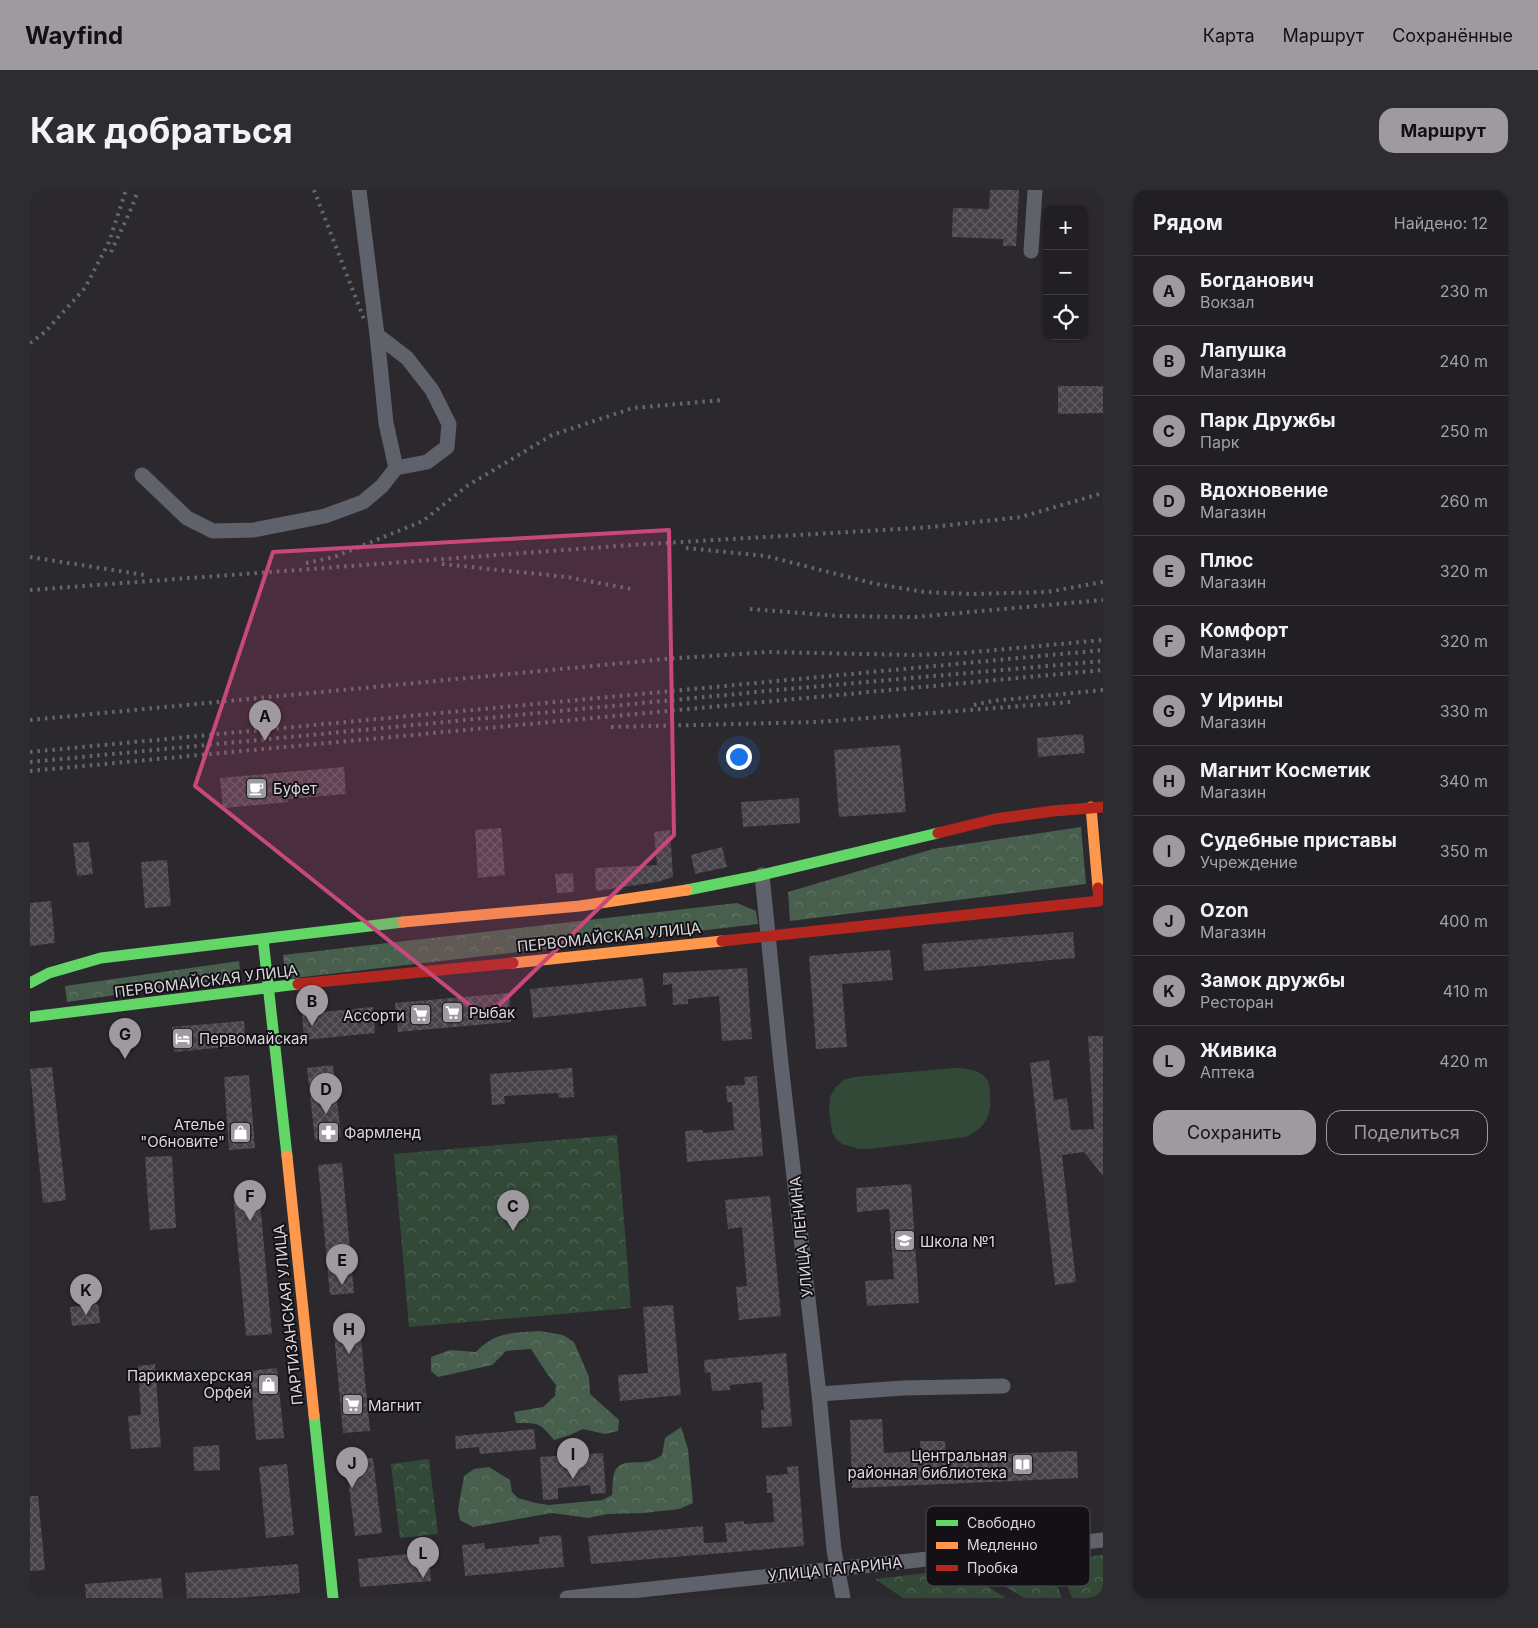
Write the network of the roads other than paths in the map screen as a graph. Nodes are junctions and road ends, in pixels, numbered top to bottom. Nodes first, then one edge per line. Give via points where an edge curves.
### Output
1 (359, 190) edge
2 (1035, 190) edge
3 (1031, 251) dead end
4 (377, 335) junction
5 (396, 468) junction
6 (142, 475) dead end
7 (1097, 807) edge
8 (762, 875) junction
9 (769, 936) junction
10 (263, 939) junction
11 (30, 983) edge
12 (269, 987) junction
13 (30, 1017) edge
14 (1003, 1386) dead end
15 (819, 1394) junction
16 (1103, 1540) edge
17 (1090, 1541) edge
18 (926, 1559) edge
19 (837, 1569) junction
20 (333, 1598) edge
21 (567, 1598) edge
22 (843, 1598) edge

1 - 4 street
2 - 3 street
4 - 5 street via 386,424
4 - 5 street via 407,358 432,390 449,424 447,447 427,462
5 - 6 street via 363,502 325,516 254,530 213,531 187,518
7 - 8 street, ПЕРВОМАЙСКАЯ УЛИЦА via 995,819
7 - 9 street, ПЕРВОМАЙСКАЯ УЛИЦА via 1098,901
8 - 9 street, УЛИЦА ЛЕНИНА
8 - 10 street, ПЕРВОМАЙСКАЯ УЛИЦА via 580,906
9 - 12 street, ПЕРВОМАЙСКАЯ УЛИЦА
9 - 15 street, УЛИЦА ЛЕНИНА
10 - 11 street, ПЕРВОМАЙСКАЯ УЛИЦА via 101,958 49,973
10 - 12 street, ПАРТИЗАНСКАЯ УЛИЦА
12 - 13 street, ПЕРВОМАЙСКАЯ УЛИЦА
12 - 20 street, ПАРТИЗАНСКАЯ УЛИЦА
14 - 15 street
15 - 19 street, УЛИЦА ЛЕНИНА
16 - 17 street, УЛИЦА ГАГАРИНА
18 - 19 street, УЛИЦА ГАГАРИНА
19 - 21 street, УЛИЦА ГАГАРИНА
19 - 22 street, УЛИЦА ЛЕНИНА

